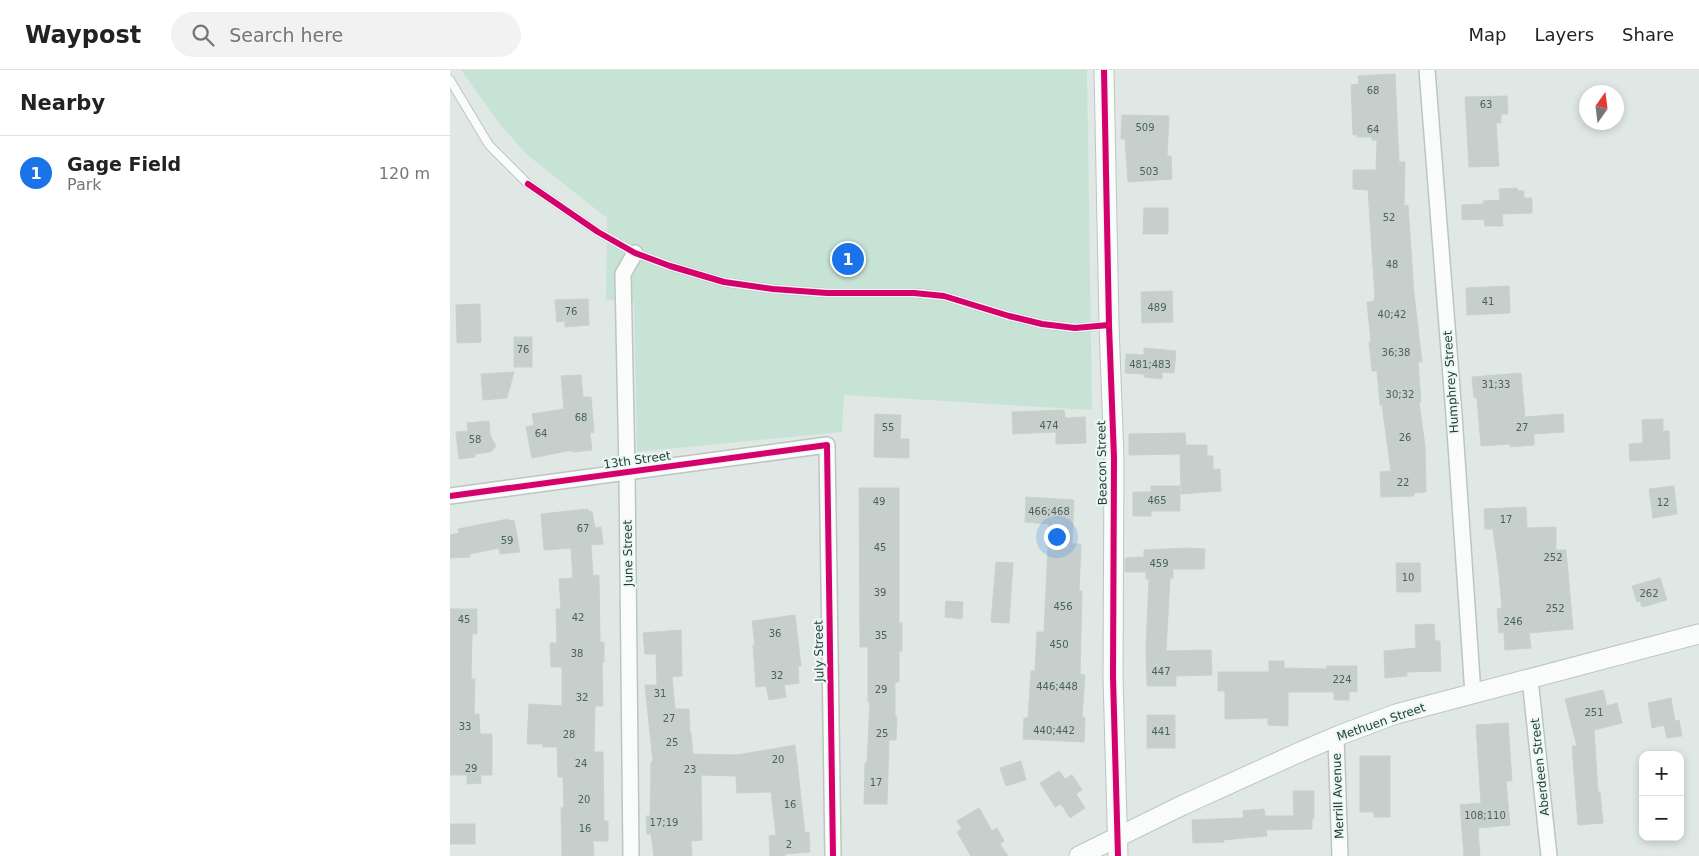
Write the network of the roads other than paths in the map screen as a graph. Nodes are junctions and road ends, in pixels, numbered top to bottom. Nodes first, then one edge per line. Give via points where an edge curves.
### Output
1 (1104, 70) edge
2 (1427, 70) edge
3 (450, 80) edge
4 (635, 253) junction
5 (1109, 325) junction
6 (827, 445) joint
7 (627, 473) junction
8 (450, 496) edge
9 (1699, 634) edge
10 (1530, 679) junction
11 (1473, 694) junction
12 (1336, 737) junction
13 (1118, 837) junction
14 (631, 856) edge
15 (833, 856) edge
16 (1080, 856) edge
17 (1118, 856) edge
18 (1340, 856) edge
19 (1549, 856) edge

1 - 5 street, Beacon Street
2 - 11 street, Humphrey Street
3 - 4 lane via 489,144 528,184
4 - 5 lane via 724,282 827,293 944,296 1042,324 1075,328
4 - 7 street, June Street via 623,274
5 - 13 street, Beacon Street via 1114,458 1113,677
6 - 7 street, 13th Street
6 - 15 street, July Street
7 - 8 street, 13th Street
7 - 14 street, June Street
9 - 10 street, Methuen Street
10 - 11 street, Methuen Street
10 - 19 street, Aberdeen Street
11 - 12 street, Methuen Street via 1396,714
12 - 13 street, Methuen Street
12 - 18 street, Merrill Avenue
13 - 16 street, Methuen Street
13 - 17 street, Beacon Street

